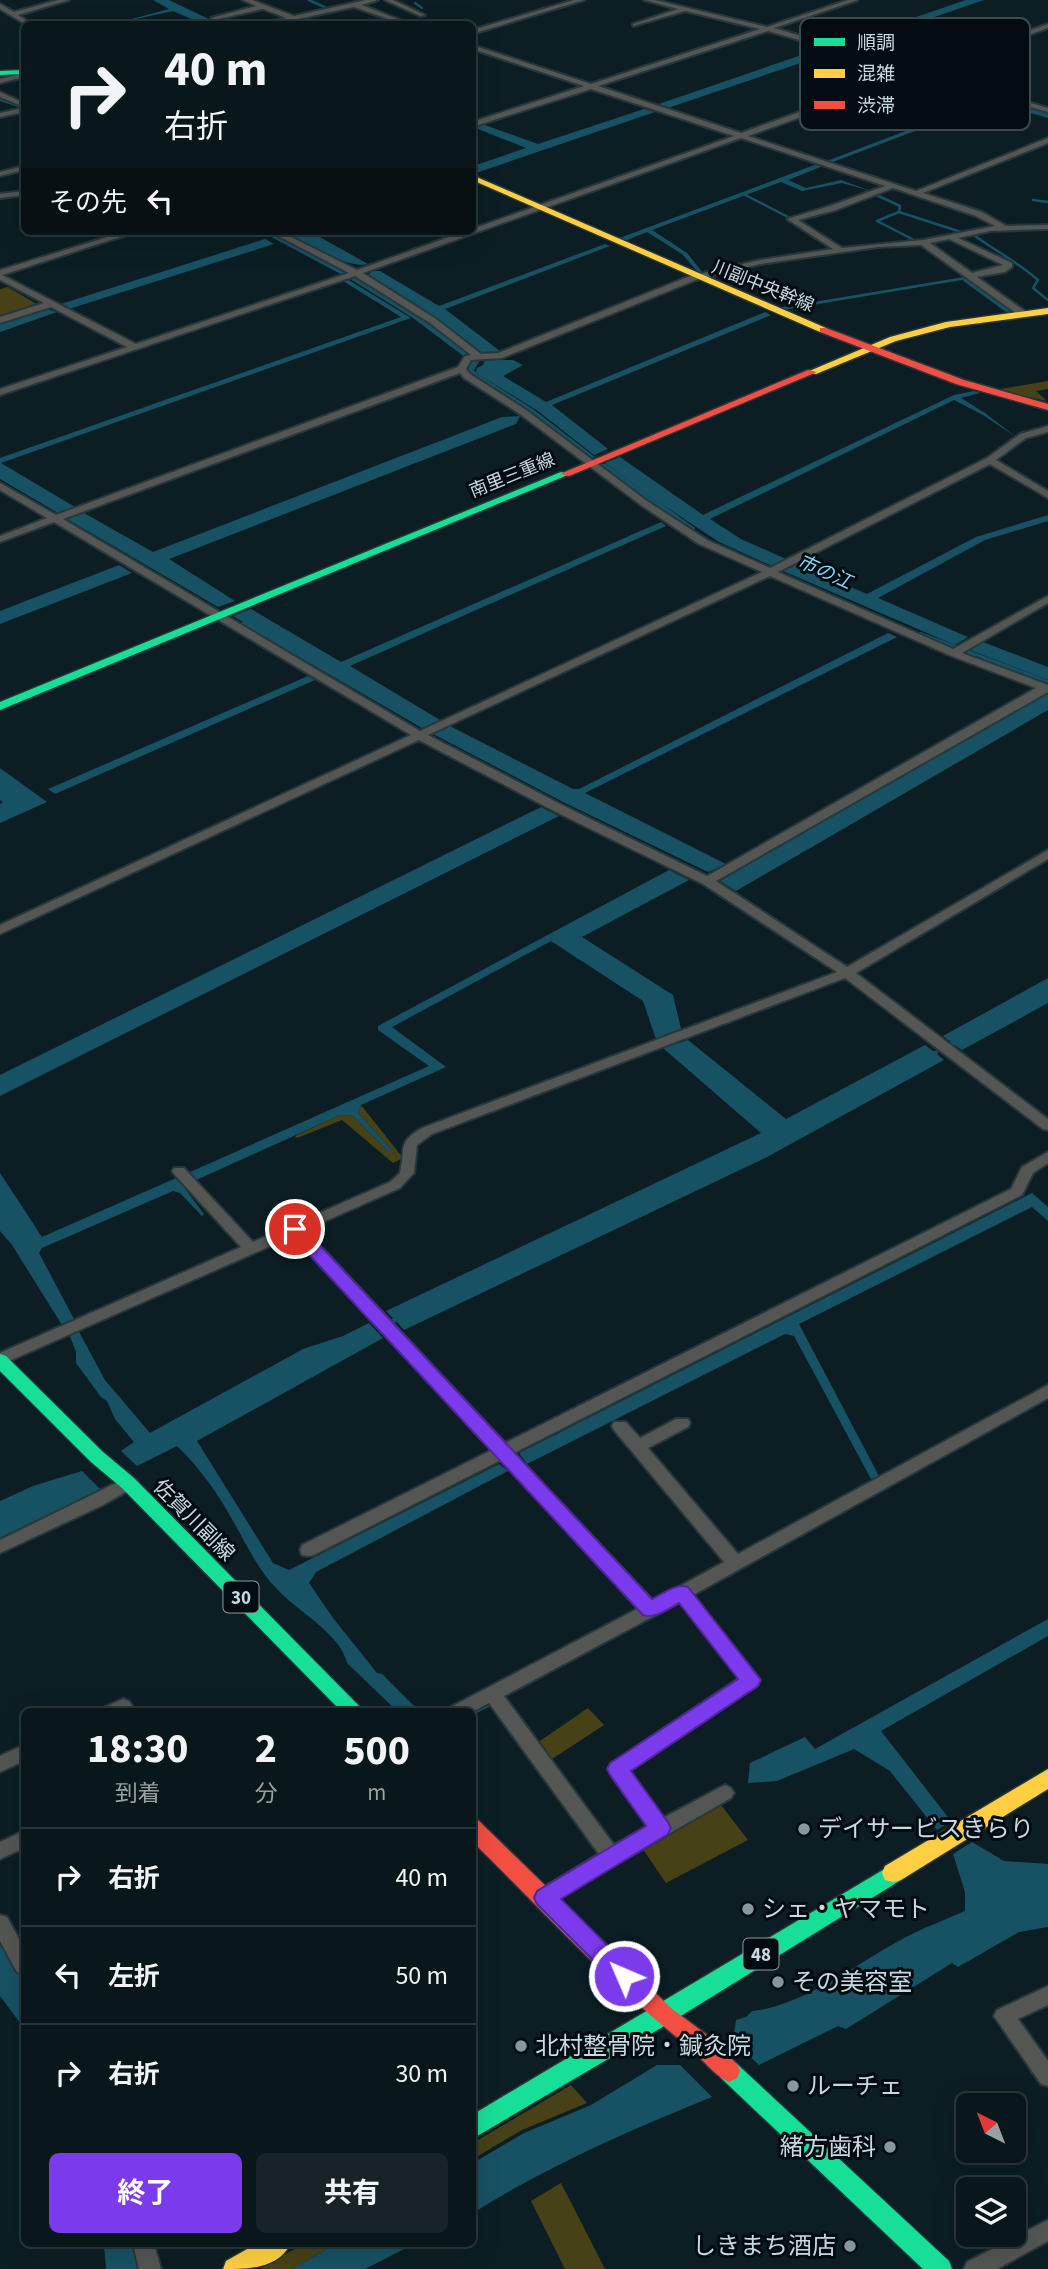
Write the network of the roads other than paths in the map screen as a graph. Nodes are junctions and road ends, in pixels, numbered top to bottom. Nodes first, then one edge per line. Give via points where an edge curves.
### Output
1 (66, 0) edge
2 (246, 0) edge
3 (274, 0) edge
4 (375, 0) edge
5 (388, 0) edge
6 (581, 0) edge
7 (647, 0) edge
8 (855, 0) edge
9 (259, 5) junction
10 (356, 5) junction
11 (0, 6) edge
12 (685, 9) junction
13 (13, 14) junction
14 (422, 15) dead end
15 (214, 18) dead end
16 (802, 18) edge
17 (296, 19) junction
18 (800, 19) edge
19 (24, 21) edge
20 (284, 21) edge
21 (299, 21) edge
22 (399, 21) edge
23 (635, 25) dead end
24 (1048, 26) edge
25 (769, 29) junction
26 (476, 31) edge
27 (1030, 32) edge
28 (800, 38) edge
29 (476, 48) edge
30 (0, 73) edge
31 (21, 74) edge
32 (21, 75) edge
33 (0, 81) edge
34 (587, 87) junction
35 (0, 94) edge
36 (21, 104) edge
37 (1030, 105) edge
38 (1048, 110) edge
39 (21, 111) edge
40 (800, 114) edge
41 (0, 116) edge
42 (476, 124) edge
43 (739, 136) junction
44 (1048, 140) edge
45 (21, 169) edge
46 (0, 174) edge
47 (476, 179) edge
48 (891, 186) junction
49 (21, 193) edge
50 (914, 194) junction
51 (0, 196) edge
52 (540, 208) junction
53 (1048, 227) edge
54 (1004, 228) junction
55 (476, 231) edge
56 (123, 235) edge
57 (280, 235) edge
58 (464, 235) edge
59 (950, 237) junction
60 (924, 244) junction
61 (840, 250) junction
62 (0, 275) edge
63 (351, 275) junction
64 (969, 276) junction
65 (693, 278) junction
66 (50, 304) junction
67 (1048, 311) edge
68 (1023, 314) junction
69 (0, 320) edge
70 (135, 347) junction
71 (869, 349) junction
72 (480, 358) junction
73 (462, 369) junction
74 (0, 392) edge
75 (1048, 407) edge
76 (1048, 429) edge
77 (990, 460) junction
78 (590, 463) junction
79 (0, 486) edge
80 (1048, 495) edge
81 (55, 519) junction
82 (0, 539) edge
83 (772, 571) junction
84 (1048, 599) edge
85 (219, 617) junction
86 (958, 651) junction
87 (1046, 688) edge
88 (0, 706) edge
89 (419, 735) junction
90 (1048, 854) edge
91 (706, 881) junction
92 (0, 930) edge
93 (847, 973) junction
94 (1048, 1126) edge
95 (1048, 1157) edge
96 (185, 1177) dead end
97 (295, 1229) junction
98 (251, 1249) junction
99 (0, 1360) edge
100 (1048, 1391) edge
101 (682, 1423) dead end
102 (620, 1426) dead end
103 (637, 1447) junction
104 (504, 1453) junction
105 (128, 1483) junction
106 (0, 1547) edge
107 (308, 1550) dead end
108 (735, 1563) junction
109 (682, 1592) junction
110 (650, 1609) junction
111 (492, 1693) junction
112 (351, 1708) edge
113 (464, 1708) edge
114 (21, 1754) edge
115 (0, 1764) edge
116 (1048, 1778) edge
117 (725, 1793) dead end
118 (660, 1828) junction
119 (476, 1831) edge
120 (21, 1840) edge
121 (0, 1851) edge
122 (611, 1856) junction
123 (545, 1898) junction
124 (0, 1923) edge
125 (21, 1961) edge
126 (1048, 1995) edge
127 (663, 2015) junction
128 (1048, 2077) edge
129 (476, 2126) edge
130 (1048, 2230) edge
131 (145, 2247) edge
132 (273, 2247) edge
133 (150, 2269) edge
134 (235, 2269) edge
135 (940, 2269) edge
136 (975, 2269) edge

1 - 13 street
2 - 9 street
3 - 9 street
4 - 10 street
5 - 14 street
6 - 26 street
7 - 12 street
8 - 16 street
9 - 15 street
9 - 17 street
10 - 17 street
10 - 22 street
11 - 13 street
12 - 23 street
12 - 25 street
13 - 19 street
17 - 20 street
17 - 21 street
18 - 25 street
24 - 27 street
25 - 28 street
25 - 34 street
29 - 34 street
30 - 31 street
32 - 33 street
34 - 42 street
34 - 43 street
35 - 36 street
37 - 38 street
39 - 41 street
40 - 43 street
43 - 48 street
43 - 52 street
44 - 50 street
45 - 46 street
47 - 52 street, 川副中央幹線
48 - 50 street
48 - 61 street via 791,219
49 - 51 street
50 - 54 street via 979,214
52 - 55 street
52 - 65 street, 川副中央幹線
53 - 54 street
54 - 59 street
56 - 62 street
57 - 63 street
58 - 63 street
59 - 60 street
59 - 64 street via 1009,265
60 - 61 street
60 - 64 street
61 - 65 street
62 - 66 street
63 - 70 street
63 - 72 street via 426,317
64 - 68 street
65 - 71 street, 川副中央幹線
65 - 72 street via 497,356
66 - 69 street
66 - 70 street
67 - 68 street, 南里三重線
68 - 71 street, 南里三重線 via 923,329
70 - 74 street
71 - 75 street, 川副中央幹線 via 980,389
71 - 78 street, 南里三重線
72 - 73 street via 468,358
73 - 78 street
73 - 81 street
76 - 77 street via 1023,436
77 - 80 street
77 - 83 street
78 - 83 street via 703,542
78 - 85 street, 南里三重線
79 - 81 street
81 - 82 street
81 - 85 street
83 - 86 street
83 - 89 street
84 - 86 street
85 - 88 street, 南里三重線
85 - 89 street
86 - 87 street
87 - 91 street
89 - 91 street
89 - 92 street
90 - 93 street
91 - 93 street
93 - 94 street
93 - 97 street via 427,1131 409,1146 405,1178
95 - 104 street via 1027,1170 1017,1192
96 - 98 street
97 - 98 street
97 - 104 street
98 - 99 street
99 - 105 street, 佐賀川副線 / 30
100 - 108 street
101 - 103 street
102 - 103 street
103 - 108 street
104 - 107 street
104 - 110 street
105 - 106 street
105 - 112 street, 佐賀川副線 / 30
108 - 109 street
109 - 110 street
109 - 118 street via 751,1680 617,1769
110 - 111 street
111 - 113 street
111 - 122 street
114 - 115 street
116 - 127 street, 48
117 - 118 street
118 - 122 street
119 - 123 street
120 - 121 street
122 - 123 street
123 - 127 street
124 - 125 street
126 - 128 street via 1004,2016
127 - 129 street, 48
127 - 135 street via 699,2042
130 - 136 street
131 - 133 street
132 - 134 street

